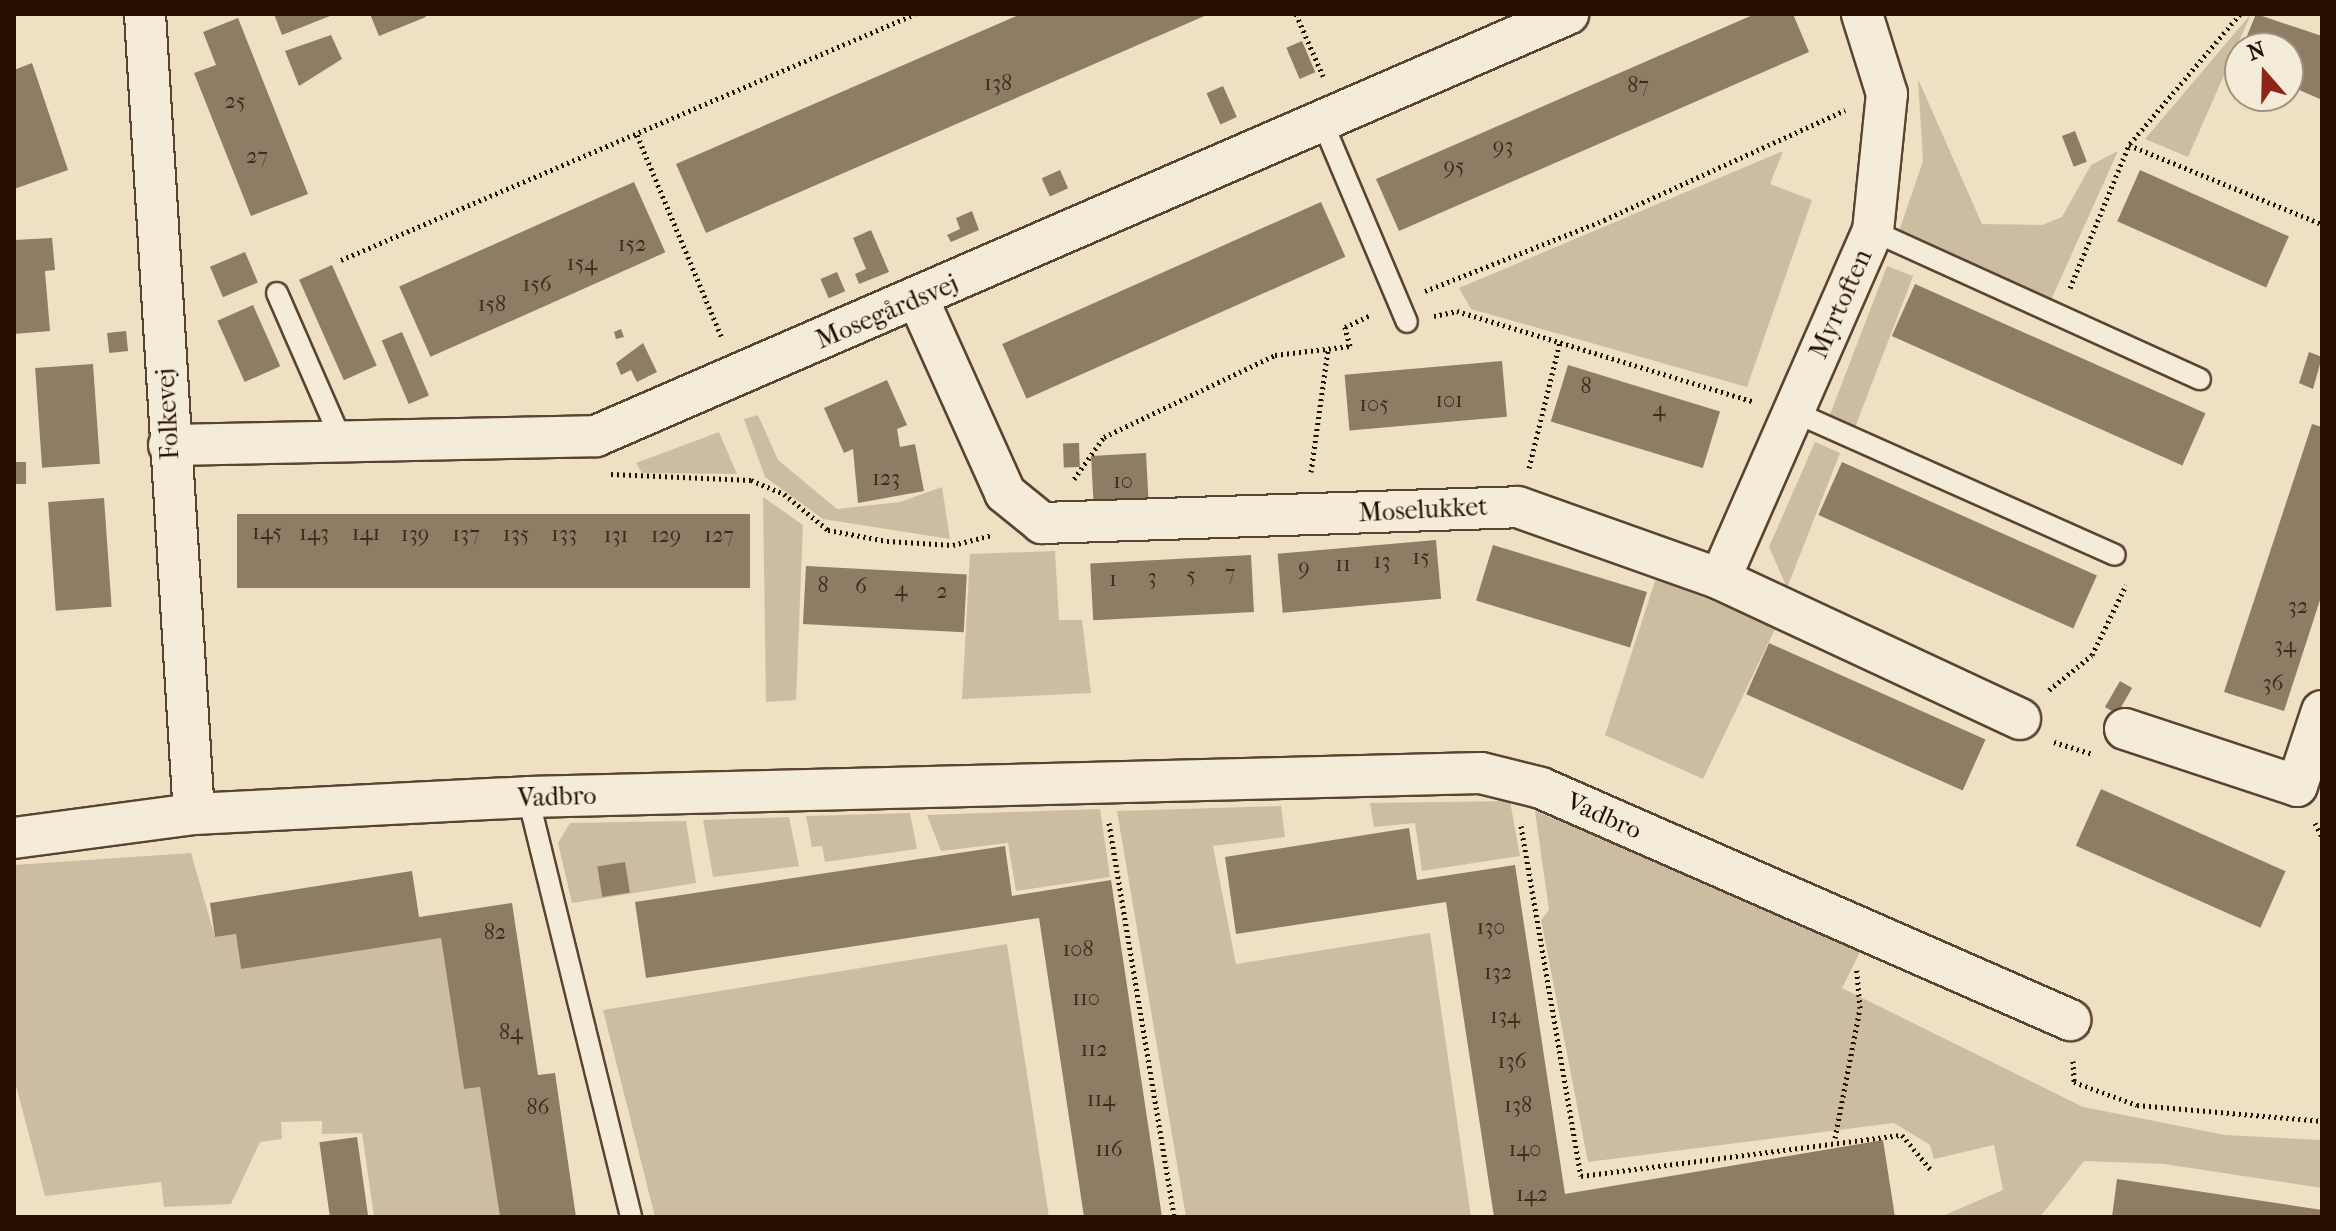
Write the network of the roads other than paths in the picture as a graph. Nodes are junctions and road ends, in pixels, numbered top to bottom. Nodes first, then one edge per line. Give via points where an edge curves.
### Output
1 (145, 14) edge
2 (1568, 14) edge
3 (1862, 14) edge
4 (1331, 117) junction
5 (1873, 231) junction
6 (277, 293) dead end
7 (918, 299) junction
8 (1407, 322) road end
9 (2200, 379) dead end
10 (1794, 412) junction
11 (342, 442) junction
12 (169, 445) junction
13 (2115, 555) road end
14 (1720, 579) junction
15 (2322, 711) edge
16 (2020, 719) road end
17 (2125, 729) road end
18 (528, 797) junction
19 (194, 814) junction
20 (14, 838) edge
21 (2070, 1020) road end
22 (631, 1217) edge

1 - 12 street, Folkevej
2 - 4 street, Mosegårdsvej
3 - 5 street, Myrtoften via 1887,94
4 - 7 street, Mosegårdsvej
4 - 8 lane
5 - 9 lane
5 - 10 street, Myrtoften
6 - 11 lane
7 - 11 street, Mosegårdsvej via 596,436
7 - 14 street, Moselukket via 1005,493 1042,523 1305,517 1451,504 1518,507
10 - 13 lane
10 - 14 street, Myrtoften
11 - 12 street, Mosegårdsvej
12 - 19 street, Folkevej
14 - 16 street, Moselukket
15 - 17 street via 2297,786
18 - 19 street, Vadbro
18 - 21 street, Vadbro via 1481,773 1513,781
18 - 22 lane
19 - 20 street, Vadbro

